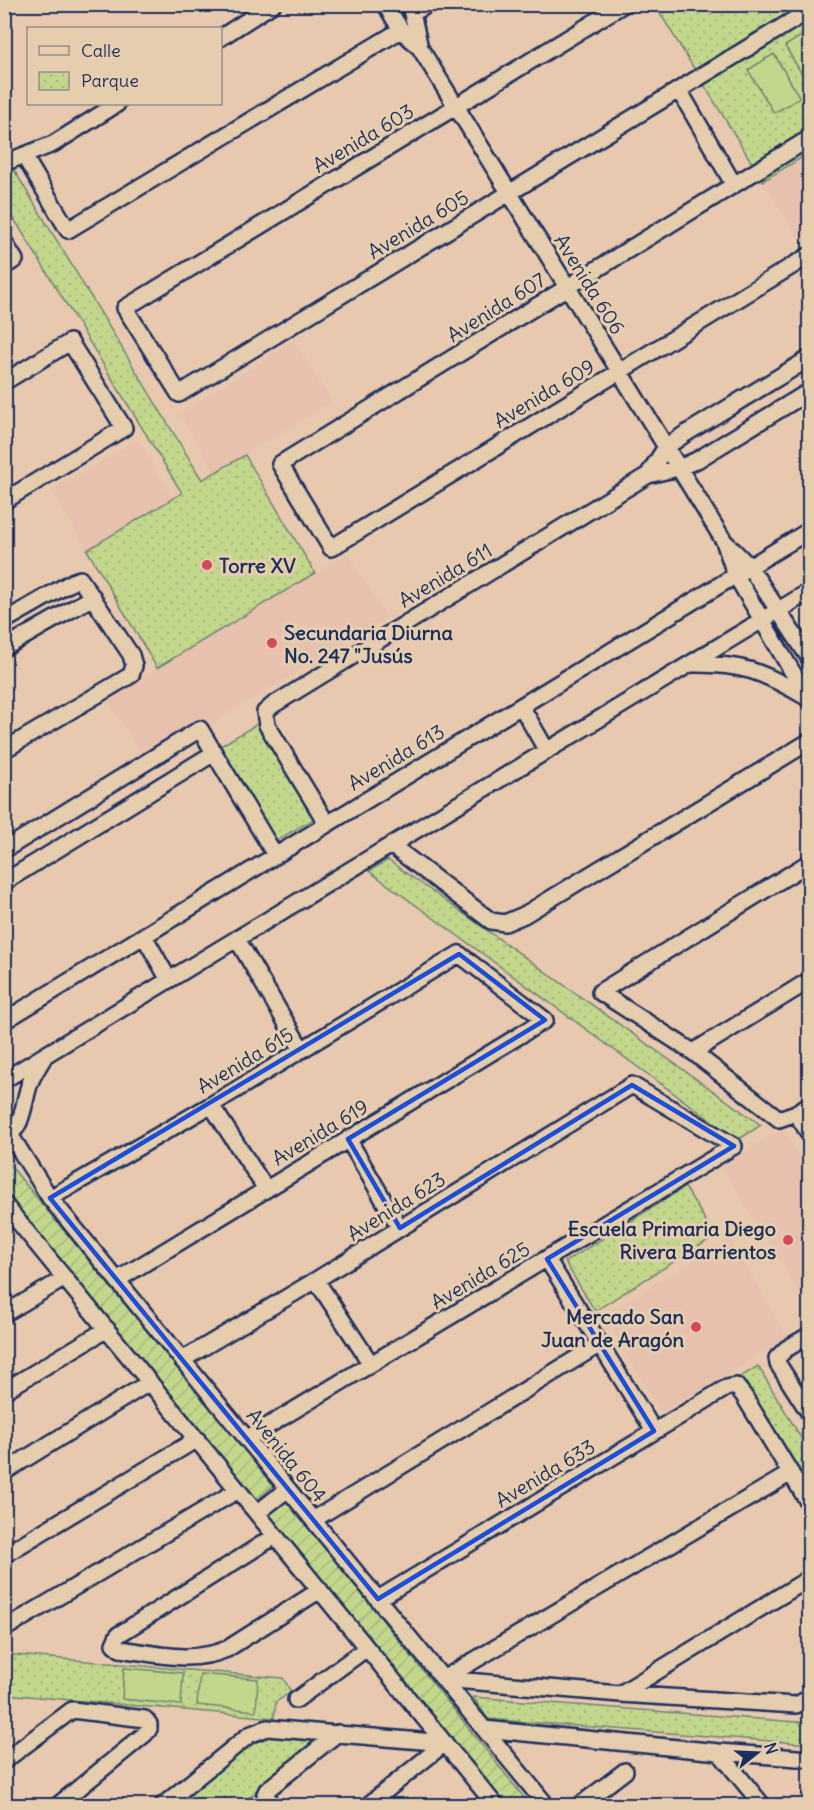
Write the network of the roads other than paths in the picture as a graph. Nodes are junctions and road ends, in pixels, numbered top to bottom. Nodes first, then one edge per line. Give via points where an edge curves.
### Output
1 (273, 4) edge
2 (385, 4) edge
3 (428, 4) edge
4 (624, 4) edge
5 (411, 9) edge
6 (810, 10) edge
7 (401, 30) junction
8 (222, 37) edge
9 (420, 48) junction
10 (679, 90) junction
11 (115, 105) edge
12 (456, 107) junction
13 (810, 138) edge
14 (24, 156) junction
15 (4, 163) edge
16 (734, 185) junction
17 (509, 193) junction
18 (4, 242) edge
19 (810, 255) edge
20 (10, 263) edge
21 (567, 287) junction
22 (810, 358) edge
23 (619, 371) junction
24 (4, 382) edge
25 (810, 391) edge
26 (179, 394) joint
27 (666, 447) junction
28 (679, 468) junction
29 (648, 475) junction
30 (4, 501) edge
31 (810, 530) edge
32 (724, 541) junction
33 (331, 548) joint
34 (749, 566) junction
35 (735, 574) junction
36 (810, 591) edge
37 (93, 597) junction
38 (777, 610) junction
39 (761, 620) junction
40 (4, 621) edge
41 (4, 648) edge
42 (810, 659) edge
43 (690, 664) junction
44 (810, 666) edge
45 (794, 676) junction
46 (808, 700) edge
47 (520, 706) junction
48 (810, 741) edge
49 (4, 750) edge
50 (547, 751) junction
51 (214, 753) junction
52 (327, 824) junction
53 (391, 845) junction
54 (4, 850) edge
55 (275, 855) junction
56 (810, 862) edge
57 (4, 882) edge
58 (144, 936) junction
59 (237, 939) junction
60 (169, 980) junction
61 (810, 980) edge
62 (545, 1020) joint
63 (4, 1021) edge
64 (302, 1050) junction
65 (693, 1052) junction
66 (45, 1056) junction
67 (4, 1080) edge
68 (632, 1085) joint
69 (810, 1104) edge
70 (211, 1105) junction
71 (796, 1113) junction
72 (7, 1133) edge
73 (810, 1136) edge
74 (348, 1139) junction
75 (266, 1189) junction
76 (50, 1198) junction
77 (4, 1204) edge
78 (11, 1223) edge
79 (400, 1228) junction
80 (547, 1260) junction
81 (65, 1278) junction
82 (117, 1280) junction
83 (316, 1280) junction
84 (4, 1314) edge
85 (107, 1329) junction
86 (810, 1335) edge
87 (600, 1344) junction
88 (182, 1360) junction
89 (371, 1364) junction
90 (150, 1382) junction
91 (4, 1391) edge
92 (810, 1414) edge
93 (654, 1431) junction
94 (197, 1439) junction
95 (246, 1439) junction
96 (4, 1472) edge
97 (791, 1473) junction
98 (288, 1489) junction
99 (238, 1490) junction
100 (810, 1504) edge
101 (257, 1513) junction
102 (313, 1520) junction
103 (275, 1536) junction
104 (4, 1555) edge
105 (810, 1578) edge
106 (320, 1590) junction
107 (378, 1599) junction
108 (4, 1629) edge
109 (367, 1648) junction
110 (443, 1679) junction
111 (620, 1694) junction
112 (296, 1700) dead end
113 (803, 1701) edge
114 (484, 1729) junction
115 (338, 1733) junction
116 (445, 1743) junction
117 (719, 1752) junction
118 (810, 1759) edge
119 (4, 1761) edge
120 (625, 1771) dead end
121 (270, 1802) edge
122 (496, 1805) edge
123 (57, 1806) edge
124 (162, 1806) edge
125 (367, 1806) edge
126 (547, 1806) edge
127 (579, 1806) edge
128 (763, 1806) edge

1 - 8 street
2 - 7 street, Avenida 606
3 - 5 street
4 - 12 street, Avenida 603
5 - 9 street, Avenida 606
6 - 10 street, Avenida 605
7 - 9 street, Avenida 606
7 - 14 street via 68,230
9 - 12 street, Avenida 606
10 - 16 street
10 - 17 street, Avenida 605
11 - 14 street via 53,144
12 - 17 street, Avenida 606
12 - 26 street, Avenida 603 via 125,308
13 - 16 street, Avenida 607
14 - 15 street
16 - 21 street, Avenida 607
17 - 21 street, Avenida 606
17 - 26 street, Avenida 605
18 - 20 street
19 - 23 street, Avenida 609
21 - 23 street, Avenida 606
21 - 33 street, Avenida 607 via 280,464
22 - 27 street, Avenida 611
23 - 27 street, Avenida 606
23 - 33 street, Avenida 609
24 - 30 street via 70,342 124,428
25 - 28 street, Avenida 611
27 - 28 street, Avenida 606
27 - 29 street, Avenida 611
28 - 29 street, Avenida 611
28 - 32 street, Avenida 606
29 - 52 street, Avenida 611 via 266,712 267,725
31 - 34 street, Avenida 613
32 - 34 street, Avenida 606
32 - 35 street, Avenida 606
34 - 35 street, Avenida 613
34 - 38 street, Avenida 606
35 - 39 street, Avenida 606
35 - 47 street, Avenida 613
36 - 38 street
37 - 40 street via 80,579 74,580
37 - 41 street
37 - 49 street via 130,655 134,666 130,675
38 - 39 street
38 - 42 street, Avenida 606
39 - 43 street
39 - 45 street, Avenida 606
43 - 46 street via 742,667
43 - 50 street
44 - 45 street
45 - 46 street, Avenida 606
47 - 50 street
47 - 52 street, Avenida 613
48 - 53 street via 505,923 491,921
50 - 53 street
51 - 54 street via 200,729
51 - 55 street
51 - 57 street
52 - 55 street, Avenida 613
53 - 59 street
55 - 58 street, Avenida 613
56 - 65 street via 600,992
58 - 60 street
58 - 63 street, Avenida 613
59 - 60 street
59 - 64 street
60 - 66 street
61 - 65 street
62 - 64 street, Avenida 615 via 459,954
62 - 74 street, Avenida 619
64 - 70 street, Avenida 615
65 - 71 street via 779,1119
66 - 67 street
66 - 72 street via 31,1081 17,1129
68 - 79 street, Avenida 623
68 - 80 street, Avenida 625 via 734,1146
69 - 71 street
70 - 75 street
70 - 76 street, Avenida 615
71 - 73 street
72 - 76 street, Avenida 604
74 - 75 street, Avenida 619
74 - 79 street
75 - 82 street, Avenida 619
76 - 82 street, Avenida 604
77 - 78 street
78 - 81 street
79 - 83 street, Avenida 623
80 - 87 street
80 - 89 street, Avenida 625
81 - 84 street
81 - 85 street
82 - 88 street, Avenida 604
83 - 88 street, Avenida 623
83 - 89 street
85 - 90 street
85 - 91 street
86 - 92 street via 777,1358
87 - 93 street
87 - 102 street
88 - 95 street, Avenida 604
89 - 95 street, Avenida 625
90 - 94 street
90 - 96 street
93 - 97 street, Avenida 633 via 726,1388 736,1386
93 - 107 street, Avenida 633
94 - 99 street
94 - 104 street
95 - 98 street, Avenida 604
97 - 100 street
97 - 110 street
98 - 101 street
98 - 102 street, Avenida 604
99 - 101 street
99 - 108 street
101 - 103 street
102 - 107 street, Avenida 604
103 - 106 street
103 - 106 street via 118,1635 114,1644 120,1649 193,1658 211,1656
105 - 111 street
106 - 109 street
107 - 110 street, Avenida 604
109 - 112 street
109 - 116 street
110 - 111 street
110 - 114 street, Avenida 604
111 - 113 street
114 - 117 street
114 - 126 street, Avenida 604
115 - 116 street
115 - 121 street via 267,1790
115 - 124 street via 267,1728 249,1735
116 - 122 street
116 - 125 street
117 - 118 street
117 - 128 street
119 - 123 street via 72,1710 140,1718 149,1724 145,1734
120 - 127 street

